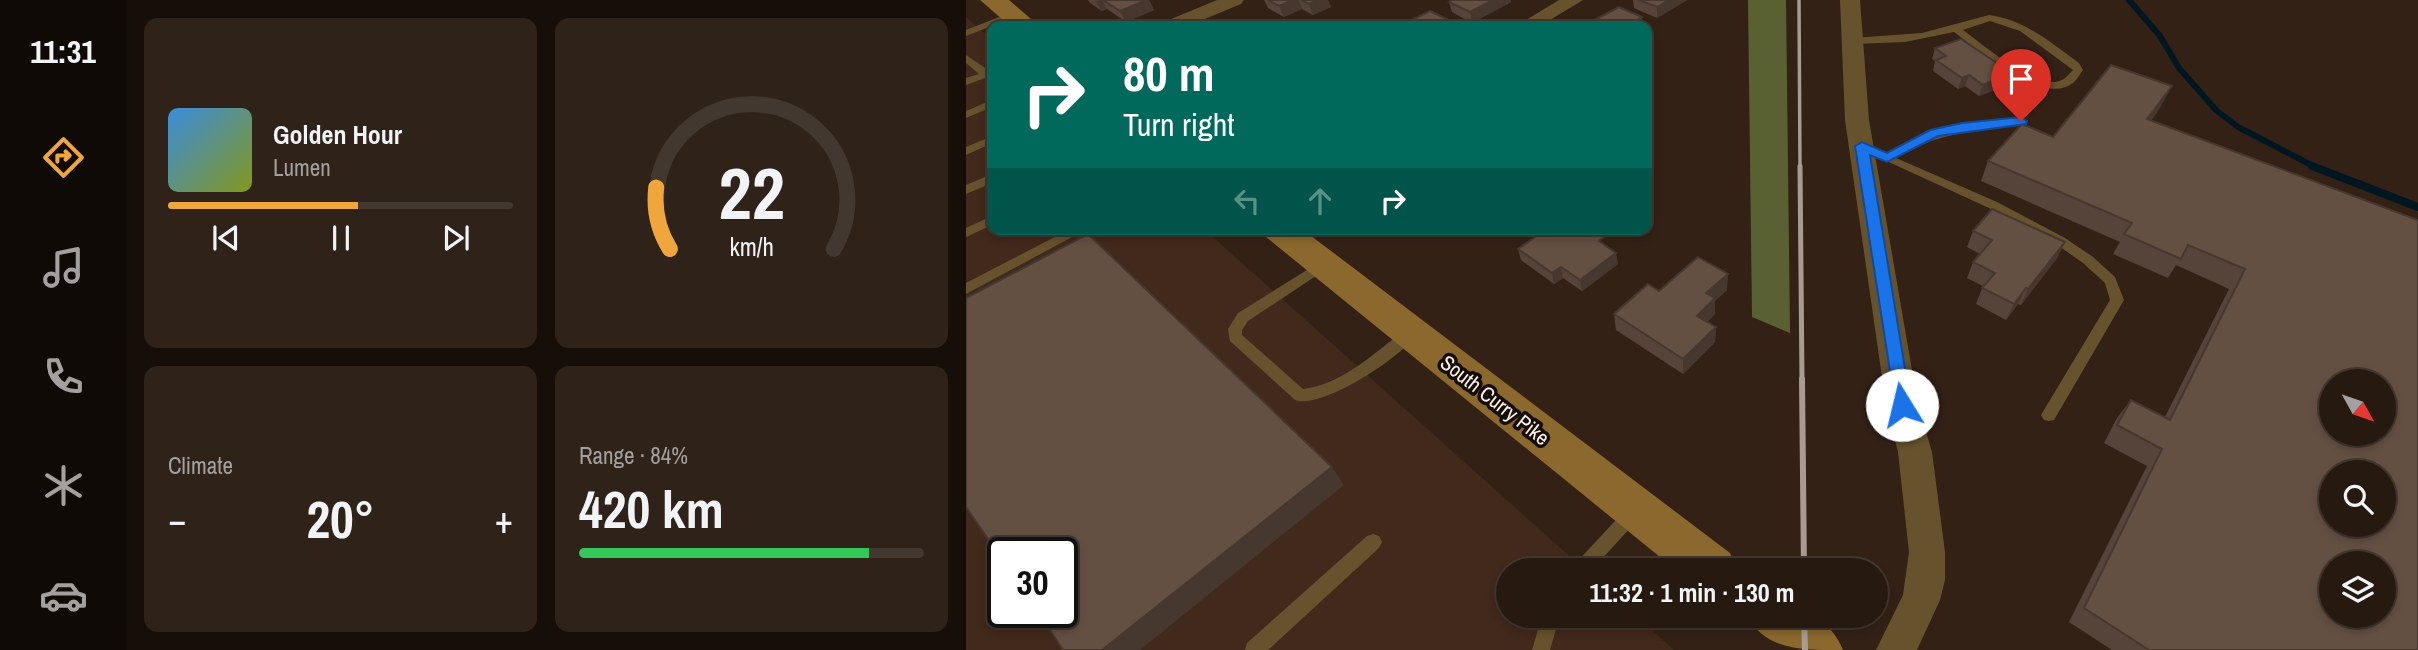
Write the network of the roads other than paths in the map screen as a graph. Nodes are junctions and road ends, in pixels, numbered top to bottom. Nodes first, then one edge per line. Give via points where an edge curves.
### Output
1 (1234, 0) edge
2 (1573, 0) edge
3 (1850, 0) edge
4 (1010, 14) edge
5 (994, 21) edge
6 (1183, 21) edge
7 (1535, 21) edge
8 (987, 24) edge
9 (1956, 30) junction
10 (966, 33) edge
11 (1853, 41) junction
12 (966, 58) edge
13 (987, 74) edge
14 (987, 77) edge
15 (966, 82) edge
16 (987, 105) edge
17 (966, 115) edge
18 (2021, 121) edge
19 (987, 141) edge
20 (966, 150) edge
21 (1875, 152) junction
22 (987, 180) edge
23 (966, 190) edge
24 (987, 222) edge
25 (966, 233) edge
26 (1070, 235) edge
27 (1286, 235) edge
28 (1323, 265) junction
29 (966, 289) edge
30 (1412, 333) junction
31 (2049, 415) dead end
32 (1634, 510) junction
33 (1373, 542) dead end
34 (1592, 558) edge
35 (1697, 558) edge
36 (1547, 628) edge
37 (1788, 628) edge
38 (1254, 650) edge
39 (1541, 650) edge
40 (1816, 650) edge
41 (1896, 650) edge

1 - 6 street
2 - 7 street
3 - 11 street
4 - 5 lane
8 - 10 lane
9 - 9 lane via 1989,19 2008,21 2075,65 2076,76 2056,86 2035,82
9 - 11 lane via 1892,42
11 - 21 street
12 - 13 lane
14 - 15 lane
16 - 17 lane
18 - 21 lane via 1962,127
19 - 20 lane
21 - 31 lane via 2048,235 2112,282 2117,300
21 - 41 street via 1902,405 1915,452 1927,552 1921,600
22 - 23 lane
24 - 25 lane
26 - 29 lane
27 - 28 main road, South Curry Pike
28 - 30 main road, South Curry Pike
28 - 30 lane via 1243,317 1235,329 1236,337 1300,396 1315,396 1333,388
30 - 32 main road, South Curry Pike
32 - 34 lane
32 - 35 main road, South Curry Pike
33 - 38 lane
36 - 39 lane
37 - 40 main road

